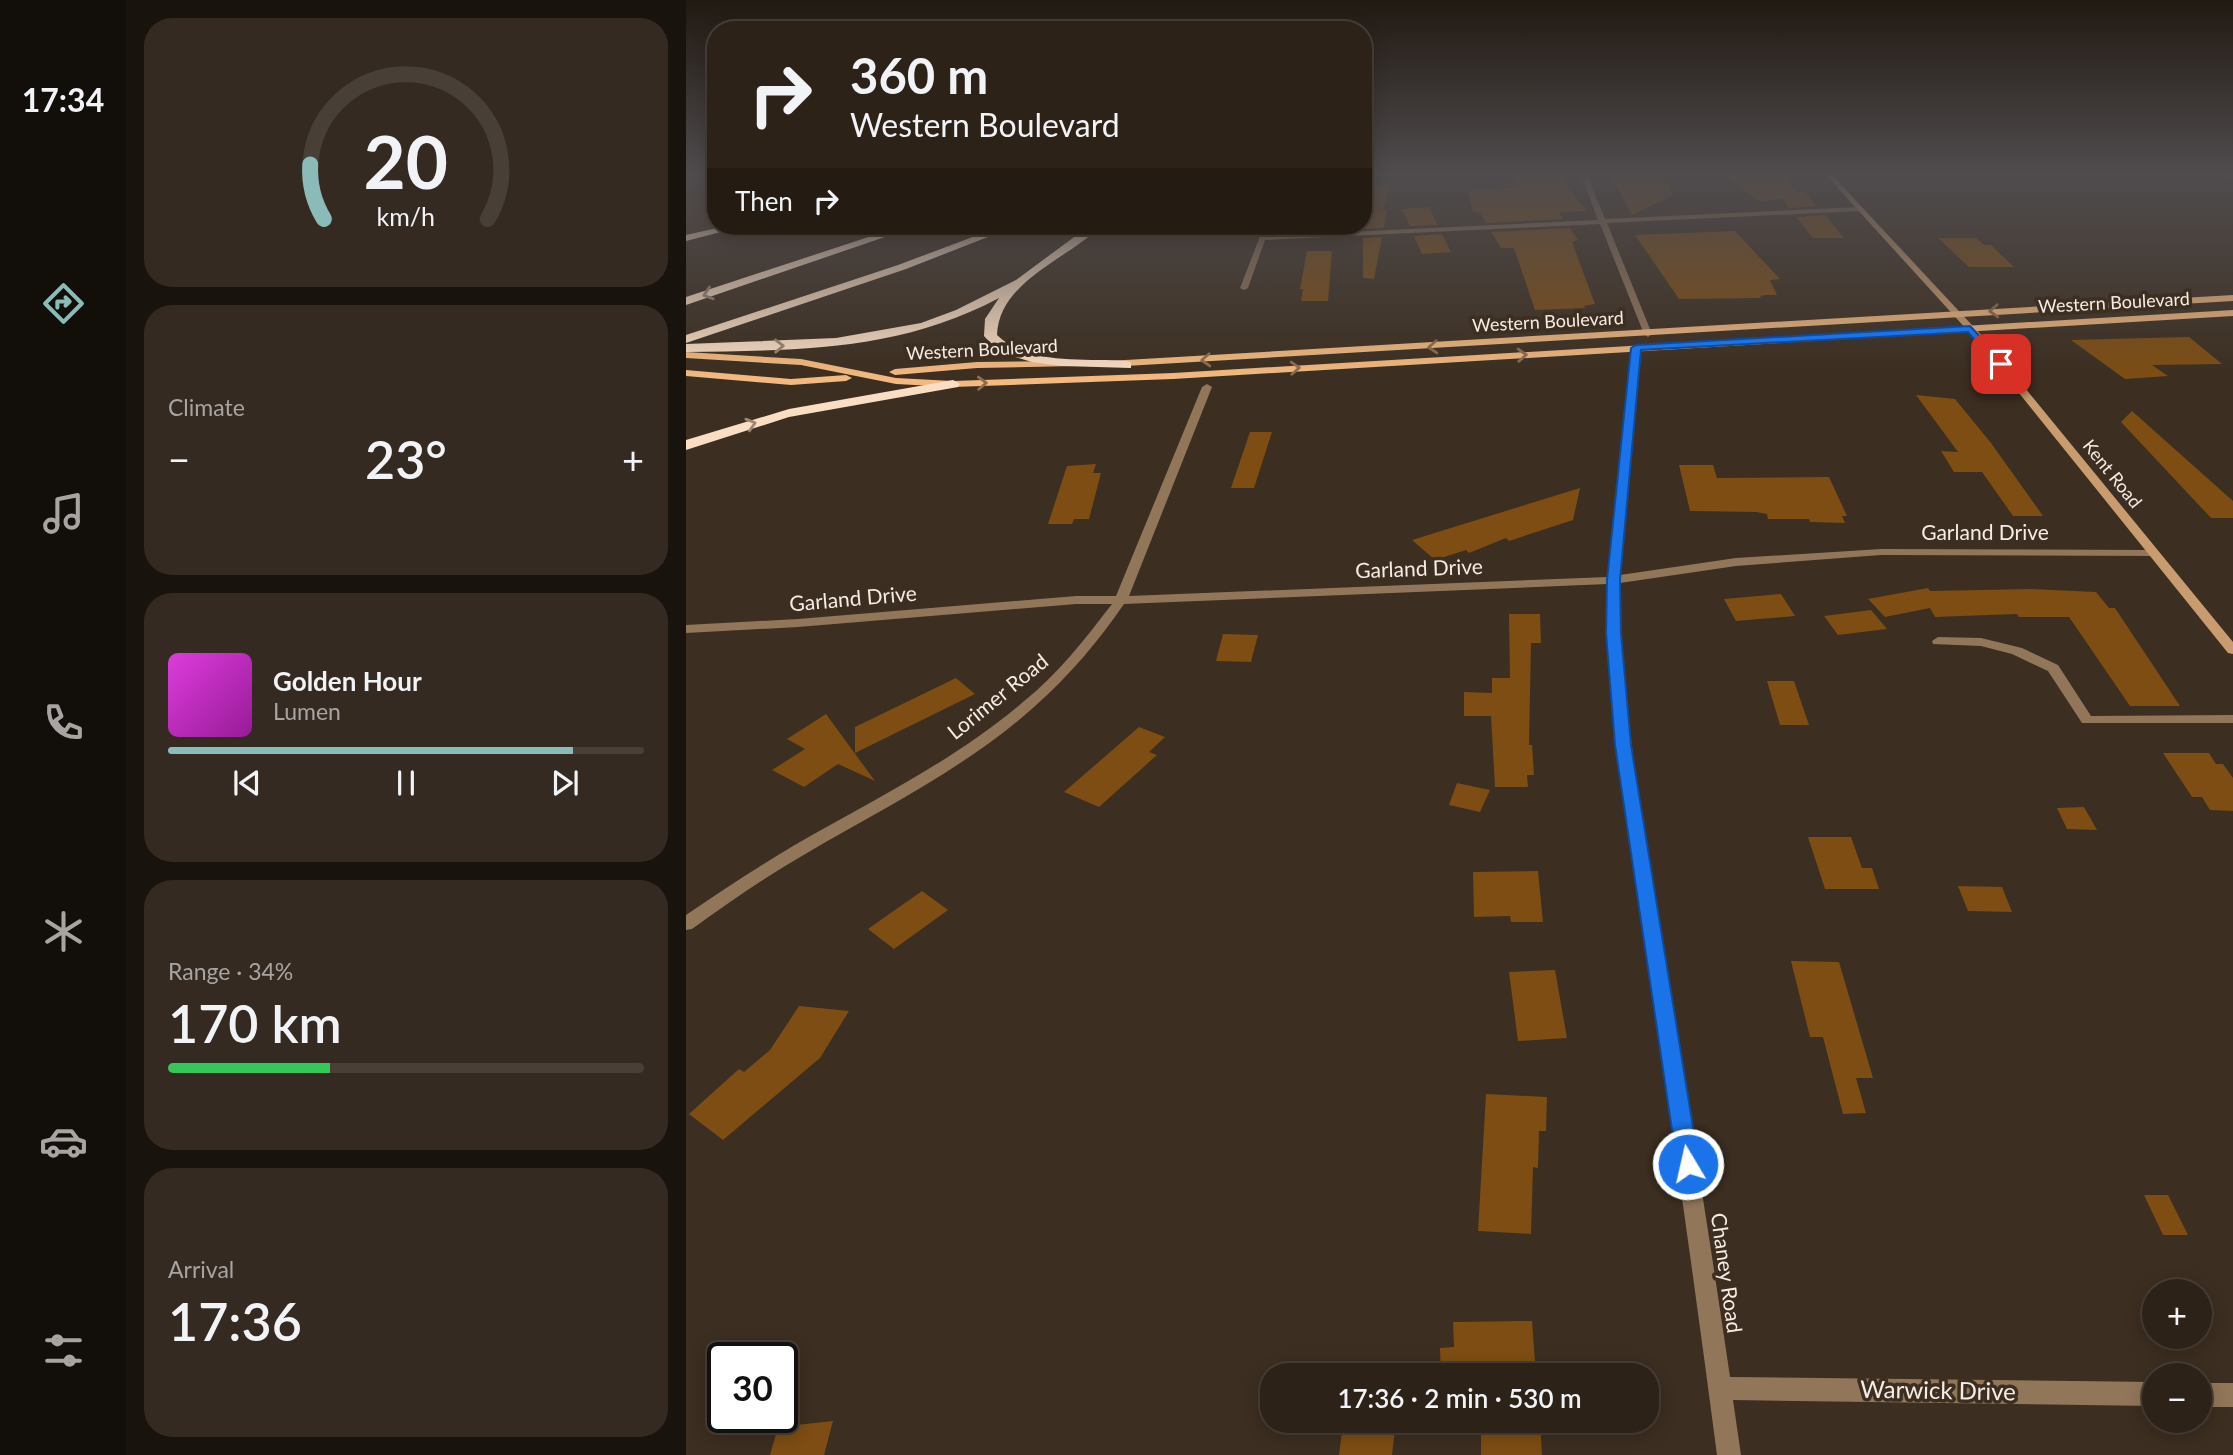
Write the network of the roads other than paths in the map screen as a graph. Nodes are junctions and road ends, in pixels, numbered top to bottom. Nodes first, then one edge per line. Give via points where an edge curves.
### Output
1 (861, 243) edge
2 (966, 243) edge
3 (1073, 243) edge
4 (1261, 243) edge
5 (1611, 243) edge
6 (1891, 243) edge
7 (1017, 283) junction
8 (1244, 288) dead end
9 (2233, 298) edge
10 (686, 301) edge
11 (2233, 313) edge
12 (1963, 321) junction
13 (1648, 334) junction
14 (686, 339) edge
15 (686, 348) edge
16 (1636, 348) junction
17 (686, 355) edge
18 (1126, 365) junction
19 (686, 373) edge
20 (866, 376) junction
21 (953, 384) junction
22 (1207, 387) dead end
23 (686, 445) edge
24 (2154, 553) junction
25 (1614, 580) junction
26 (1121, 600) junction
27 (686, 629) edge
28 (1938, 641) dead end
29 (2233, 650) edge
30 (2233, 719) edge
31 (686, 924) edge
32 (1721, 1388) junction
33 (2142, 1394) edge
34 (2212, 1395) edge
35 (2233, 1395) edge
36 (1729, 1455) edge

1 -> 10 highway
2 - 14 highway
3 - 7 highway
4 - 8 street
5 - 13 street
6 - 12 street, Kent Road
15 -> 7 highway via 818,345 881,336 957,314
7 - 18 highway via 994,311 989,325 992,339 1002,348 1050,360
9 -> 12 main road, Western Boulevard
11 - 12 main road, Western Boulevard
12 - 13 main road, Western Boulevard
12 - 16 main road, Western Boulevard
12 - 24 street, Kent Road
13 -> 18 main road, Western Boulevard
21 -> 16 main road, Western Boulevard
16 - 25 street, Chaney Road
17 - 20 main road, Western Boulevard via 801,362
18 - 20 main road, Western Boulevard via 976,365
19 - 20 main road, Western Boulevard via 791,382
20 - 21 main road, Western Boulevard
23 -> 21 highway via 786,413
22 - 26 street, Lorimer Road
24 - 25 street, Garland Drive via 1881,552 1736,562
24 - 29 street, Kent Road
25 - 26 street, Garland Drive
25 - 32 street, Chaney Road via 1623,745
26 - 27 street, Garland Drive
26 - 31 street, Lorimer Road via 1080,655 1034,700 966,753 757,875
28 - 30 street via 1981,642 2017,651 2053,668 2087,720
32 - 33 street, Warwick Drive
32 - 36 street, Chaney Road
34 - 35 street

